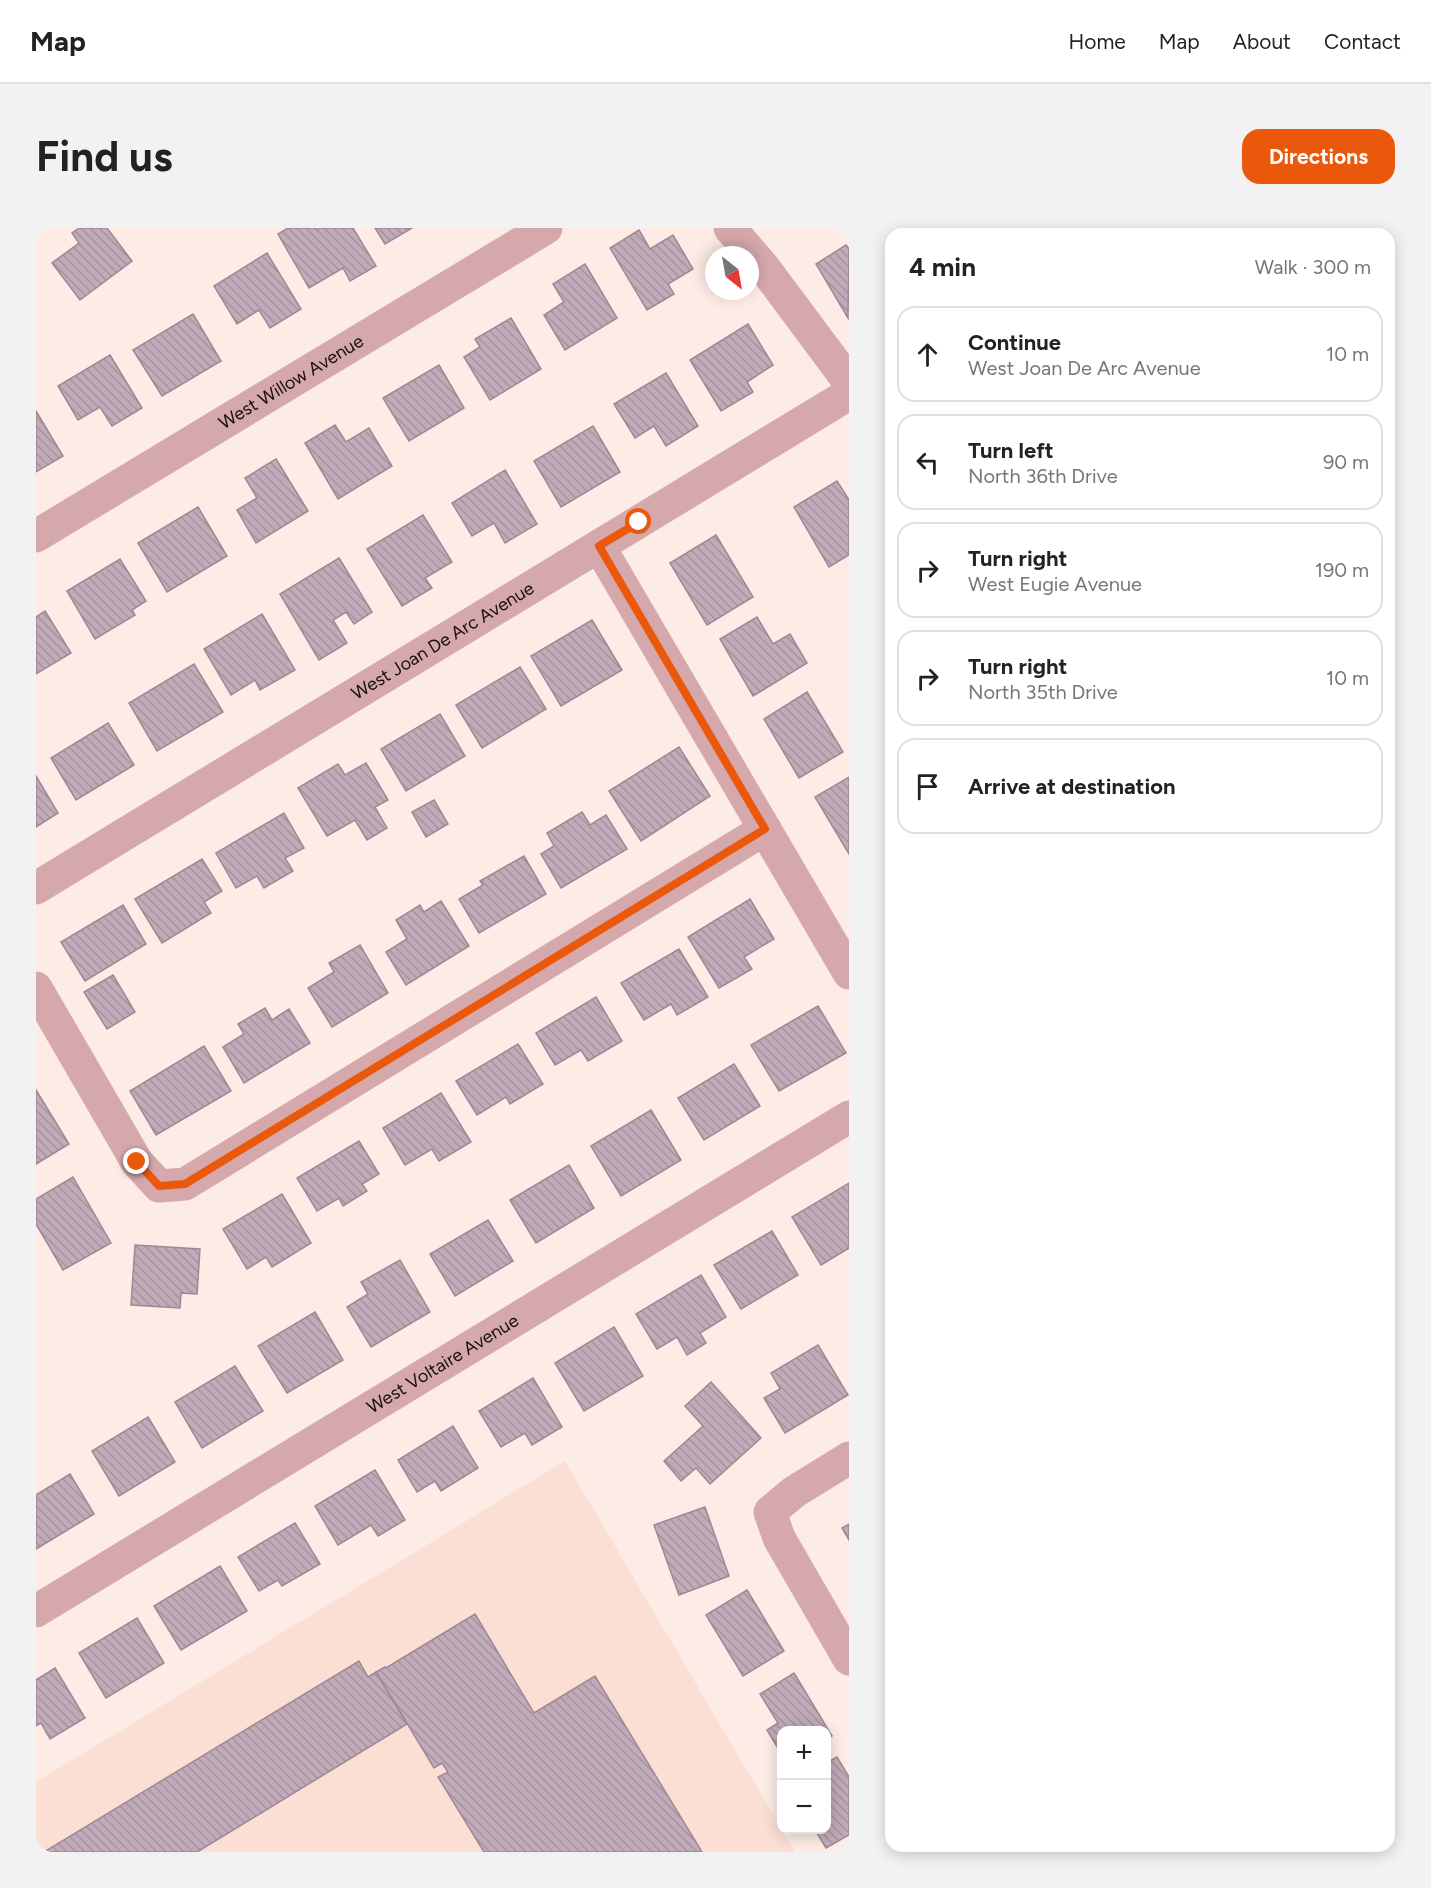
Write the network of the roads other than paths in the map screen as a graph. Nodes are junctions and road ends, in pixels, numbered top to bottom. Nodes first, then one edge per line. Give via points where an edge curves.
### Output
1 (546, 228) edge
2 (730, 228) edge
3 (849, 382) edge
4 (849, 394) edge
5 (36, 536) edge
6 (599, 546) junction
7 (765, 829) junction
8 (36, 888) edge
9 (849, 973) edge
10 (36, 988) edge
11 (849, 1117) edge
12 (849, 1458) edge
13 (36, 1611) edge
14 (849, 1659) edge

1 - 5 street, West Willow Avenue
2 - 3 street
4 - 6 street, West Joan De Arc Avenue
6 - 7 street
6 - 8 street, West Joan De Arc Avenue
7 - 9 street
7 - 10 street via 185,1184 159,1186 137,1162
11 - 13 street, West Voltaire Avenue
12 - 14 street via 770,1512 779,1538

